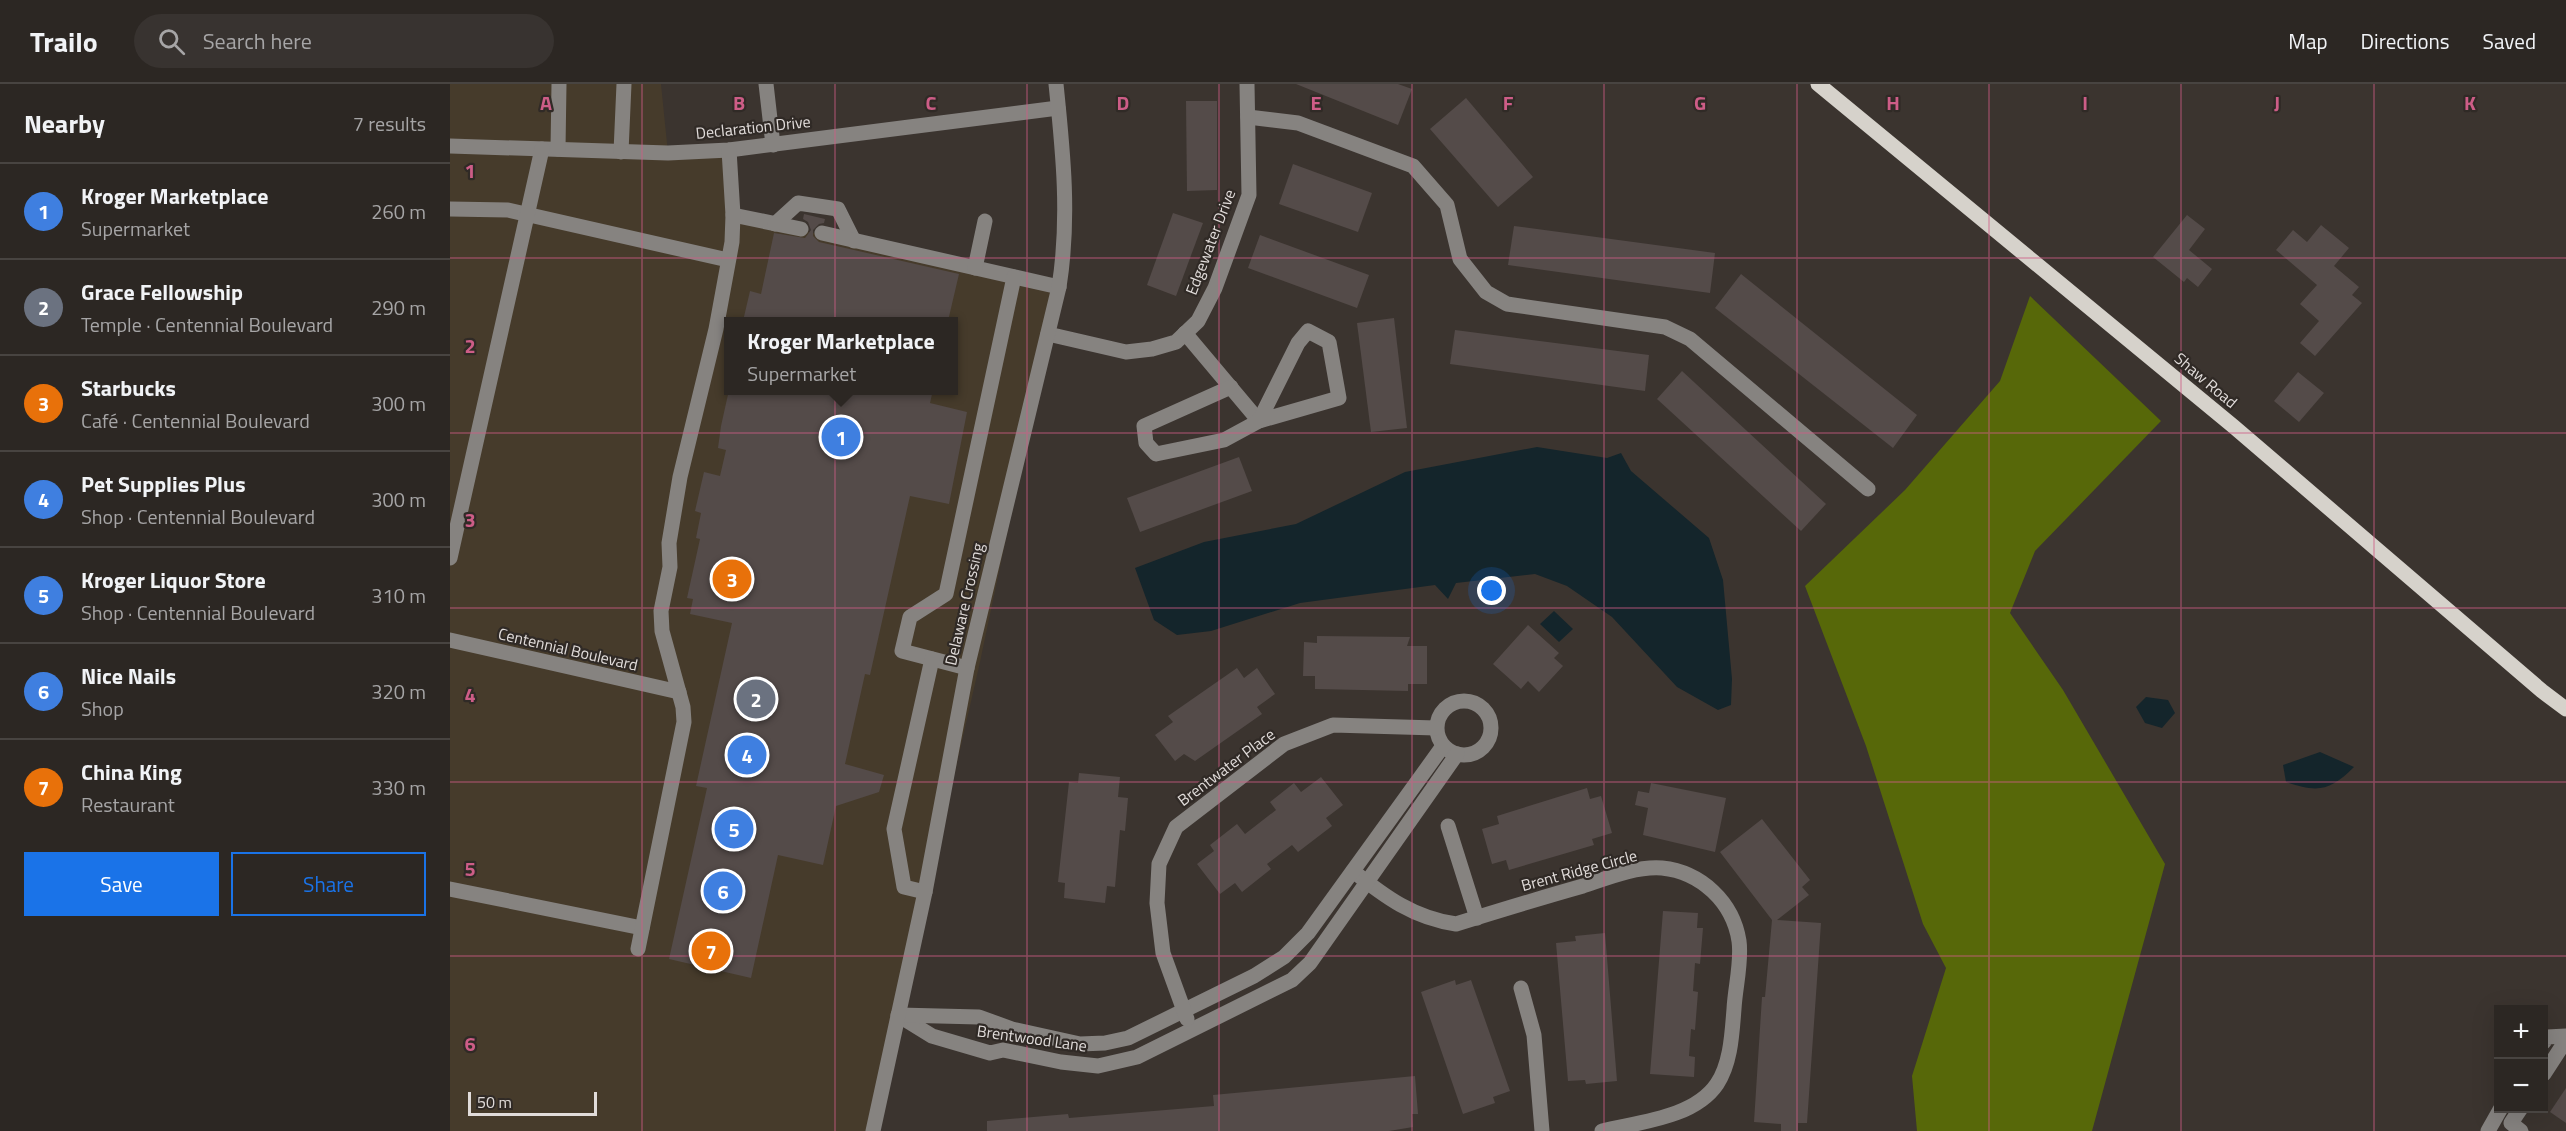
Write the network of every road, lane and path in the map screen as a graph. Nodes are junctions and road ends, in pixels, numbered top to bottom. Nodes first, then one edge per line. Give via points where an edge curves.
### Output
1 (560, 84) edge
2 (624, 84) edge
3 (766, 84) edge
4 (1056, 84) edge
5 (1248, 84) edge
6 (1818, 84) edge
7 (1059, 108) junction
8 (1248, 117) junction
9 (773, 145) junction
10 (450, 146) edge
11 (542, 149) junction
12 (558, 149) junction
13 (729, 150) junction
14 (621, 152) junction
15 (450, 209) edge
16 (527, 214) junction
17 (733, 214) junction
18 (985, 221) dead end
19 (775, 224) junction
20 (801, 229) dead end
21 (822, 233) dead end
22 (855, 241) junction
23 (728, 260) junction
24 (975, 268) junction
25 (1014, 277) junction
26 (1059, 287) junction
27 (1185, 333) junction
28 (1048, 334) junction
29 (1231, 387) junction
30 (1259, 421) junction
31 (1868, 489) dead end
32 (450, 558) edge
33 (450, 640) edge
34 (932, 659) junction
35 (967, 668) junction
36 (679, 692) junction
37 (2566, 709) edge
38 (1436, 728) junction
39 (1443, 746) junction
40 (1457, 754) junction
41 (1448, 826) dead end
42 (1353, 871) junction
43 (1368, 883) junction
44 (450, 889) edge
45 (925, 892) junction
46 (1477, 918) junction
47 (642, 928) junction
48 (638, 949) dead end
49 (1521, 988) dead end
50 (1183, 1012) junction
51 (898, 1015) junction
52 (965, 1018) junction
53 (1012, 1029) junction
54 (1193, 1029) junction
55 (2548, 1037) edge
56 (2566, 1038) edge
57 (956, 1043) junction
58 (1003, 1050) junction
59 (2548, 1067) edge
60 (2498, 1113) edge
61 (2518, 1113) edge
62 (873, 1131) edge
63 (1542, 1131) edge
64 (1602, 1131) edge
65 (2488, 1131) edge
66 (2521, 1131) edge

1 - 12 street
2 - 14 street
3 - 9 street
4 - 7 street, Delaware Crossing
5 - 8 street, Edgewater Drive
6 - 37 main road, Shaw Road via 2094,310
7 - 9 street, Declaration Drive
7 - 26 street, Delaware Crossing via 1066,221
8 - 27 street, Edgewater Drive via 1250,195 1215,288 1198,321
8 - 31 street via 1298,123 1413,166 1447,205 1460,258 1486,292 1507,304 1665,327 1690,339
9 - 13 street, Declaration Drive
10 - 11 street, Declaration Drive
11 - 12 street, Declaration Drive
11 - 16 street
12 - 14 street, Declaration Drive
13 - 14 street, Declaration Drive
13 - 17 street
15 - 16 street
16 - 23 street
16 - 32 street
17 - 19 street
17 - 23 street
18 - 24 street
19 - 20 street
19 - 22 street via 798,203 838,209
21 - 22 street
22 - 24 street
23 - 36 street via 717,328 680,477 661,611 662,631
24 - 25 street
25 - 26 street
25 - 34 street via 946,594 910,618 902,651
26 - 28 street, Delaware Crossing
27 - 28 street, Edgewater Drive via 1176,342 1126,352
27 - 29 street
28 - 35 street, Delaware Crossing
29 - 30 street
29 - 30 street via 1144,426 1146,443 1156,454 1224,440
30 - 30 street via 1339,398 1329,342 1308,331
33 - 36 street, Centennial Boulevard
34 - 35 street
34 - 45 street via 894,829 904,887
35 - 45 street, Delaware Crossing
36 - 47 street via 684,722
38 - 39 street
38 - 40 street via 1442,711 1457,701 1482,708 1491,724 1488,739 1476,753
38 - 50 street, Brentwater Place via 1333,725 1284,744 1176,827 1159,864 1157,903 1163,953
39 - 40 street
39 - 42 street, Brentwood Lane
40 - 43 street, Brentwood Lane
41 - 46 street
42 - 43 street, Brent Ridge Circle
42 - 50 street, Brentwood Lane via 1308,933 1284,957
43 - 46 street, Brent Ridge Circle via 1401,907 1431,920 1456,924
43 - 54 street, Brentwood Lane via 1329,939 1292,980
44 - 47 street
45 - 51 street, Delaware Crossing
46 - 64 street, Brent Ridge Circle via 1631,871 1661,868 1690,875 1723,902 1734,921 1739,942 1731,1041 1717,1083 1684,1110
47 - 48 street
49 - 63 street via 1534,1035
50 - 53 street, Brentwood Lane via 1128,1038 1105,1043 1080,1044
50 - 54 street, Brentwater Place
51 - 52 street, Brentwood Lane
51 - 57 street, Brentwood Lane via 932,1036
51 - 62 street, Delaware Crossing
52 - 53 street, Brentwood Lane via 979,1017
52 - 57 street
53 - 58 street
54 - 58 street, Brentwood Lane via 1137,1057 1098,1066
55 - 56 street
56 - 59 street
57 - 58 street, Brentwood Lane via 990,1053
60 - 65 street
61 - 66 street via 2511,1123

